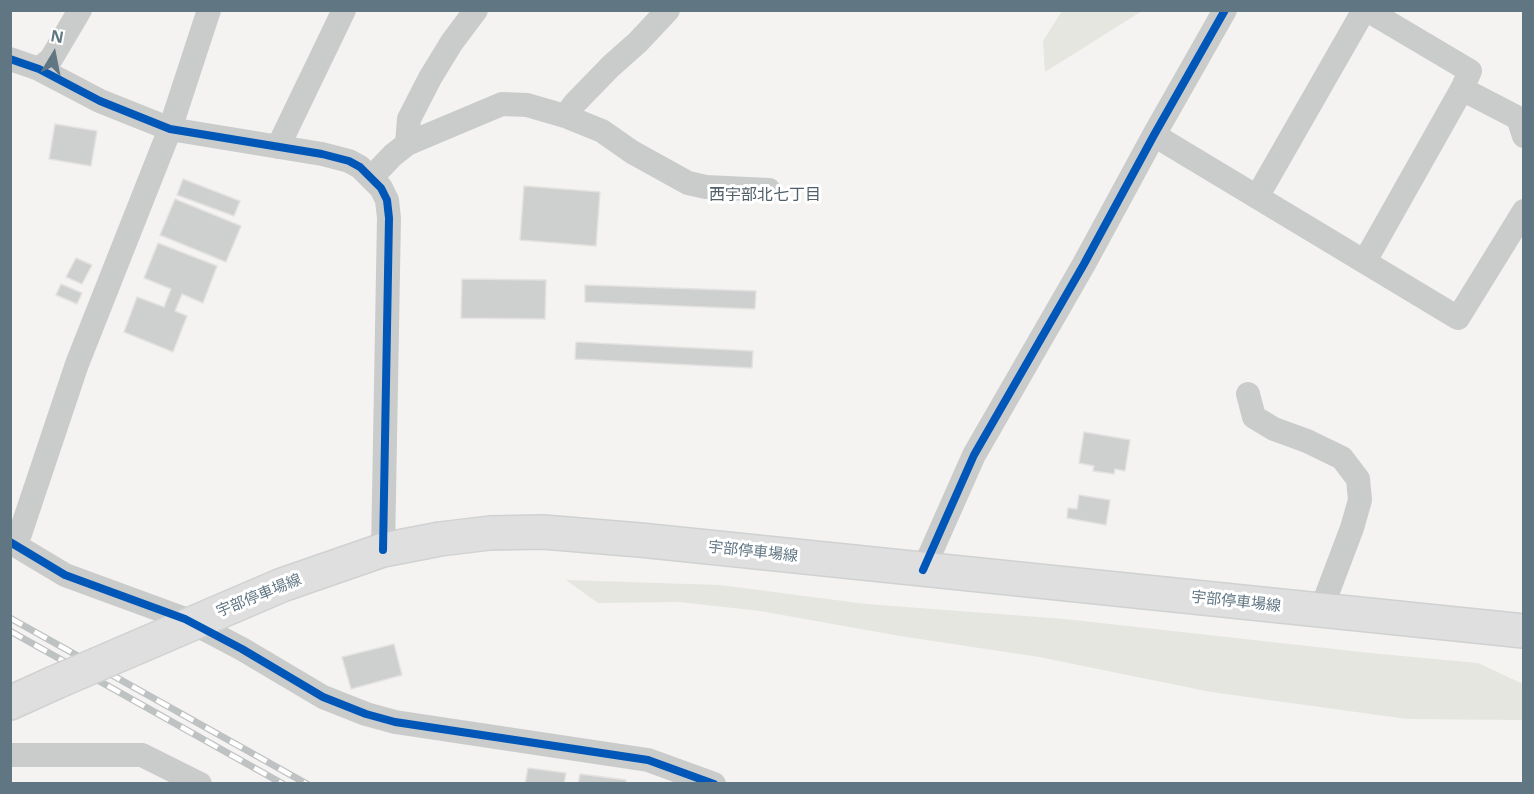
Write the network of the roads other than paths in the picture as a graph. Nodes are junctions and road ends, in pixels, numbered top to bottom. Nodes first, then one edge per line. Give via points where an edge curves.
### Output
1 (80, 10) edge
2 (209, 10) edge
3 (344, 10) edge
4 (476, 10) edge
5 (668, 10) edge
6 (1225, 10) edge
7 (1366, 10) edge
8 (10, 59) edge
9 (39, 69) junction
10 (1462, 89) junction
11 (565, 116) junction
12 (170, 129) junction
13 (1154, 135) junction
14 (1524, 136) edge
15 (407, 144) junction
16 (278, 147) junction
17 (372, 177) junction
18 (769, 190) dead end
19 (1257, 197) junction
20 (1524, 211) edge
21 (1365, 261) junction
22 (1248, 394) dead end
23 (12, 543) edge
24 (383, 550) junction
25 (922, 570) junction
26 (1321, 610) junction
27 (1524, 631) edge
28 (10, 703) edge
29 (10, 755) edge
30 (200, 783) edge
31 (714, 783) edge

1 - 9 street via 51,59
2 - 12 street
3 - 16 street
4 - 15 street via 430,78 409,119
5 - 11 street
6 - 13 street
7 - 10 street via 1470,71
7 - 19 street
8 - 9 street
9 - 12 street via 100,101
10 - 14 street via 1518,118
10 - 21 street
11 - 15 street via 527,105 502,104
11 - 18 street via 602,130 688,183
12 - 16 street
12 - 23 street via 77,363 20,534
13 - 19 street
13 - 25 street via 974,455
15 - 17 street
16 - 17 street via 349,161
17 - 24 street via 387,200 389,218
19 - 21 street
20 - 21 street via 1458,318
22 - 26 street via 1254,417 1342,458 1358,479 1360,500
23 - 31 street via 66,575 185,619 323,697 366,714 395,722 648,760
24 - 25 main road, 宇部停車場線 via 490,533 543,532
24 - 28 main road, 宇部停車場線, bridge via 282,585
25 - 26 main road, 宇部停車場線
26 - 27 main road, 宇部停車場線
29 - 30 street via 142,755

